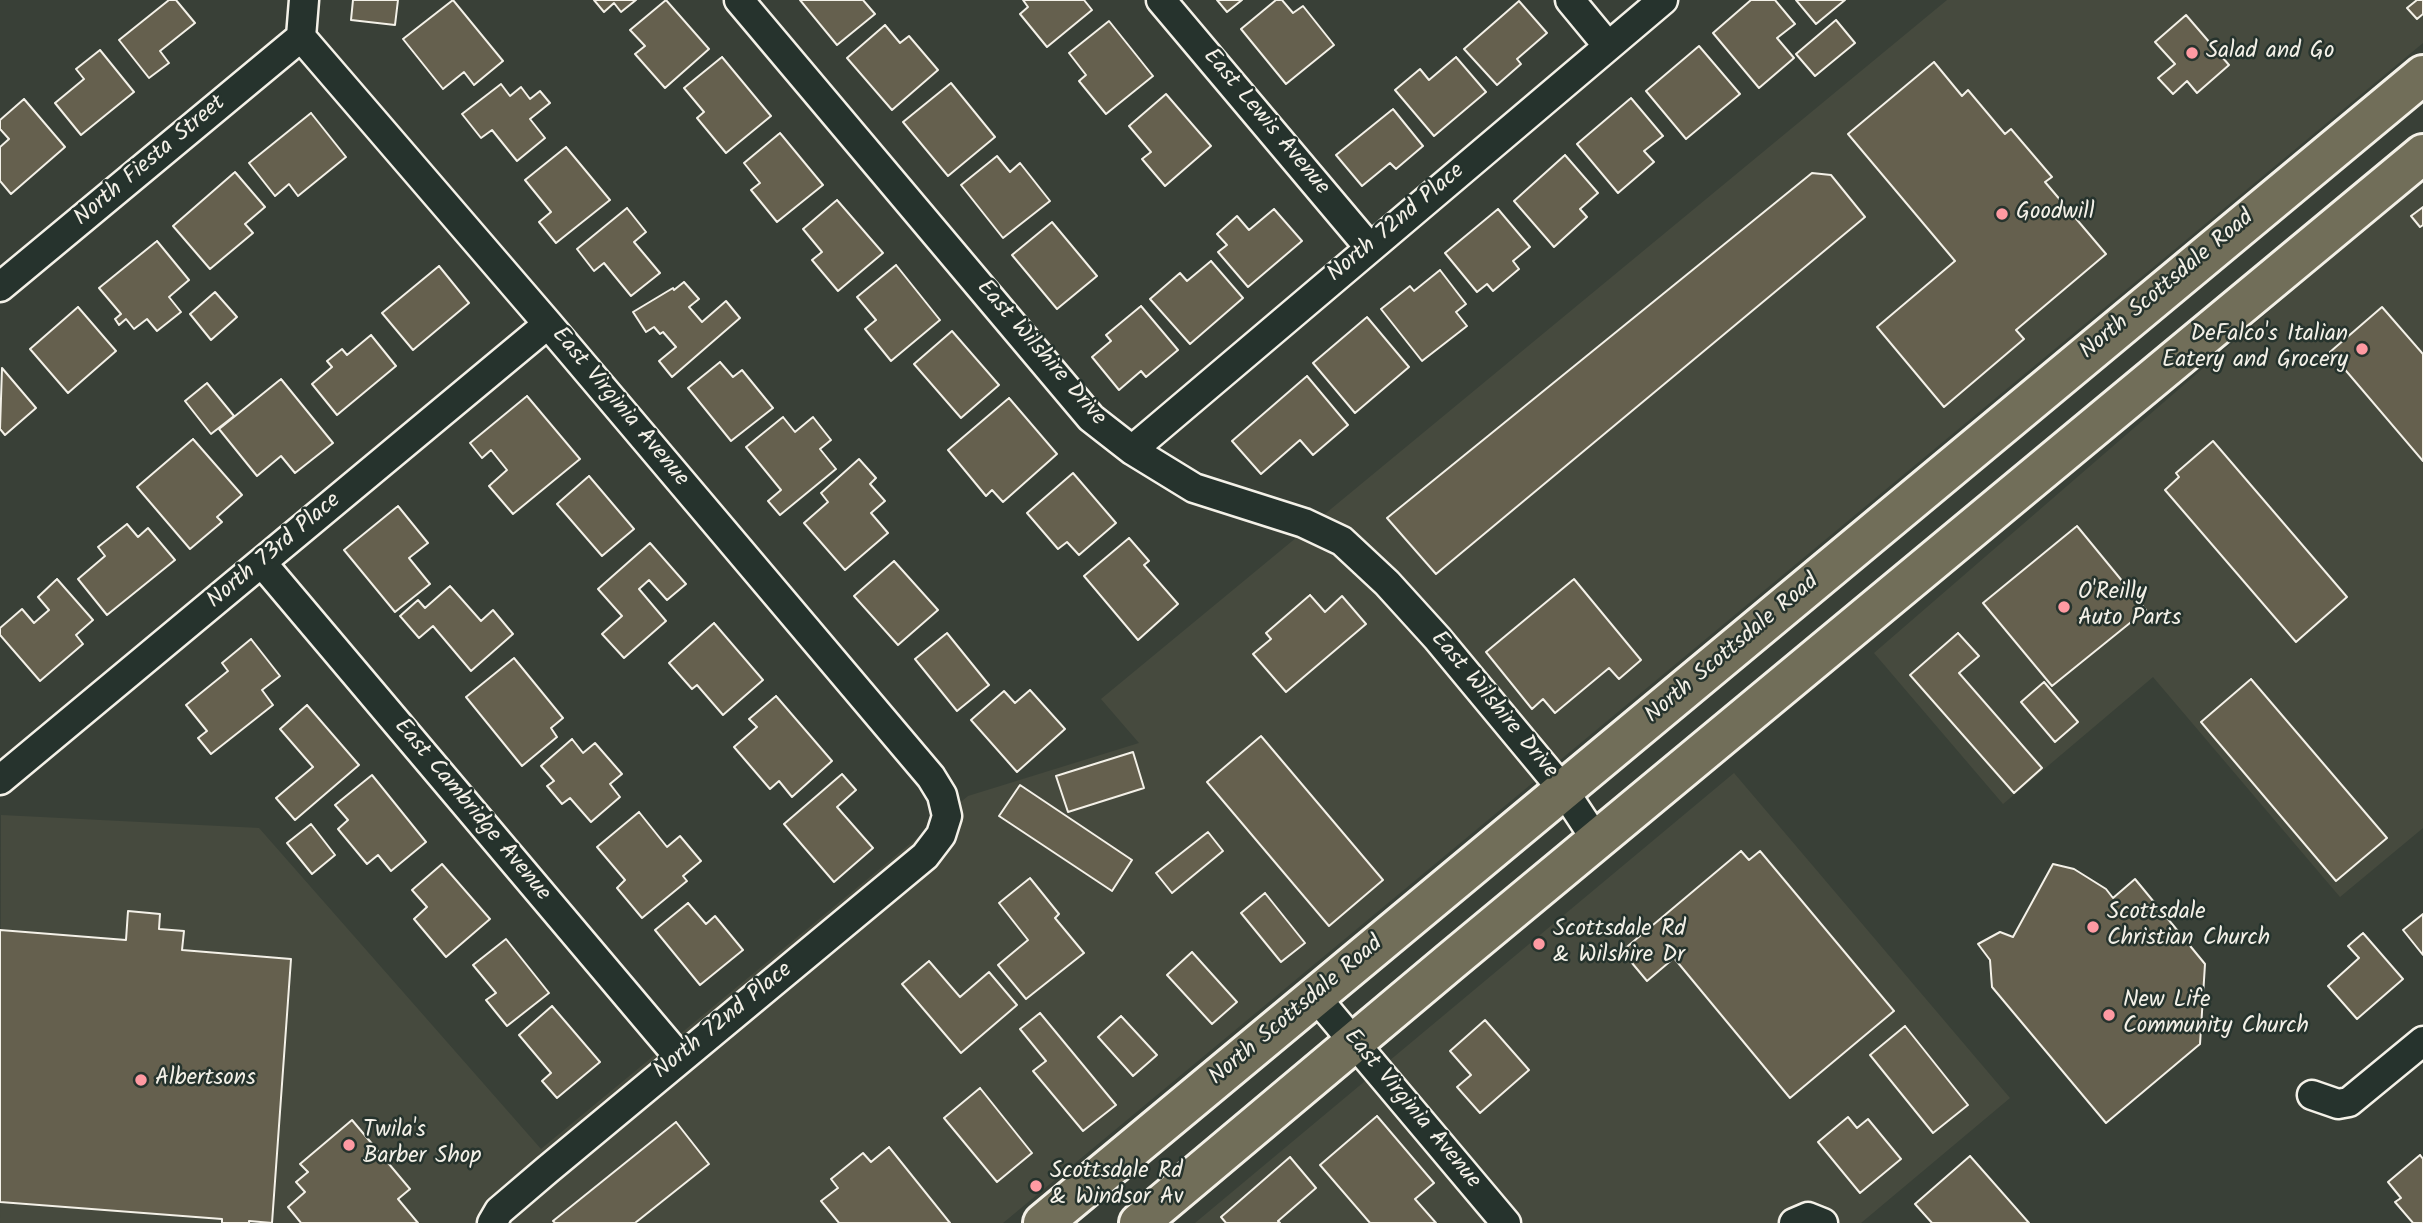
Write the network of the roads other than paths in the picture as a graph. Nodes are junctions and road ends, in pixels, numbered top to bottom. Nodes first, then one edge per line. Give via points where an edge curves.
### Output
1 (304, 0) edge
2 (739, 0) edge
3 (1161, 0) edge
4 (1570, 0) edge
5 (1663, 0) edge
6 (301, 37) junction
7 (1608, 46) junction
8 (2423, 75) edge
9 (2423, 154) edge
10 (1369, 247) junction
11 (0, 287) edge
12 (548, 324) junction
13 (1132, 450) junction
14 (262, 563) junction
15 (0, 780) edge
16 (1564, 791) junction
17 (947, 816) joint
18 (1597, 841) junction
19 (1315, 996) junction
20 (2423, 1041) edge
21 (1353, 1042) junction
22 (680, 1058) junction
23 (2312, 1095) dead end
24 (492, 1223) edge
25 (1043, 1223) edge
26 (1139, 1223) edge
27 (1506, 1223) edge

1 - 6 street
2 - 13 street, East Wilshire Drive via 1091,418
3 - 10 street, East Lewis Avenue
4 - 7 street
5 - 7 street, North 72nd Place
6 - 11 street, North Fiesta Street
6 - 12 street, East Virginia Avenue
7 - 10 street, North 72nd Place
8 - 16 main road, North Scottsdale Road
9 - 18 main road
10 - 13 street, North 72nd Place
12 - 14 street, North 73rd Place
12 - 17 street, East Virginia Avenue via 931,777
13 - 16 street, East Wilshire Drive via 1194,488 1304,523 1342,541 1437,638
14 - 15 street, North 73rd Place
14 - 22 street, East Cambridge Avenue
16 - 18 street, East Wilshire Drive
16 - 19 main road, North Scottsdale Road
17 - 22 street, North 72nd Place via 941,835 925,856
18 - 21 main road
19 - 21 street, East Virginia Avenue
19 - 25 main road, North Scottsdale Road
20 - 23 street via 2349,1101 2338,1104
21 - 26 main road
21 - 27 street, East Virginia Avenue
22 - 24 street, North 72nd Place via 499,1211

